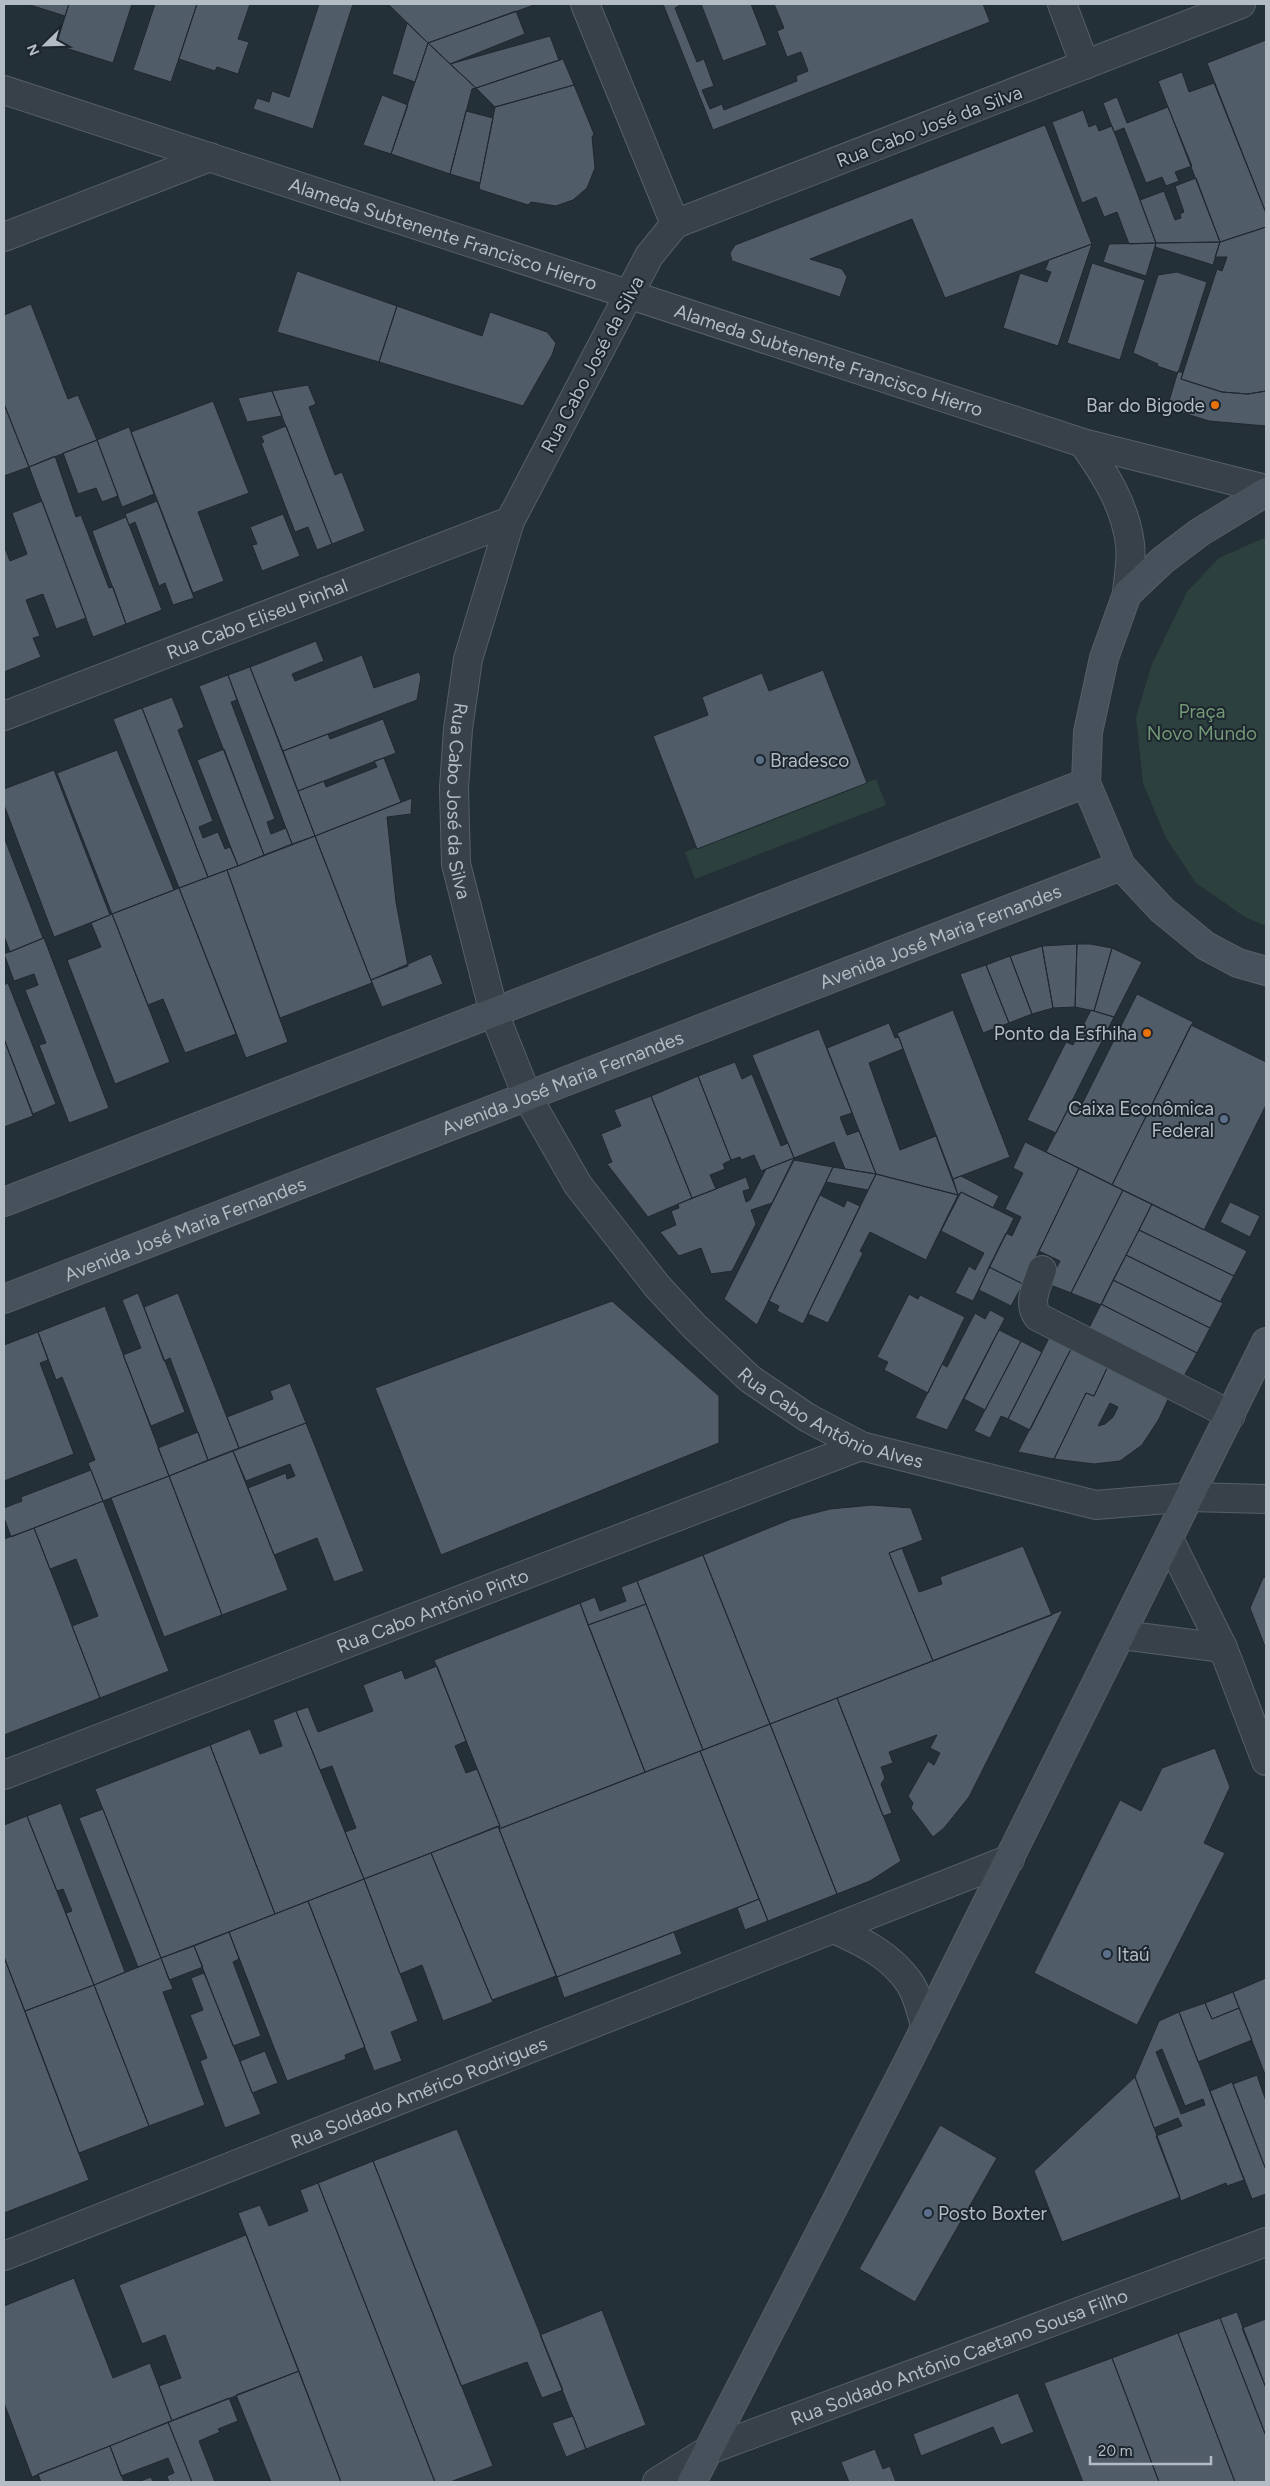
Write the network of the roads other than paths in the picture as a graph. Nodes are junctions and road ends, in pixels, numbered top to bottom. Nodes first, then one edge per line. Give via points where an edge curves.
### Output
1 (585, 4) edge
2 (1062, 4) edge
3 (1241, 4) edge
4 (1085, 65) junction
5 (4, 90) edge
6 (210, 157) junction
7 (675, 224) junction
8 (4, 237) edge
9 (630, 294) junction
10 (1083, 443) junction
11 (1266, 491) edge
12 (510, 521) junction
13 (1127, 594) junction
14 (4, 716) edge
15 (1086, 783) junction
16 (1120, 866) junction
17 (1266, 971) edge
18 (494, 1013) junction
19 (527, 1096) junction
20 (4, 1202) edge
21 (1042, 1270) dead end
22 (4, 1298) edge
23 (1266, 1342) edge
24 (1231, 1415) junction
25 (861, 1446) junction
26 (1190, 1497) junction
27 (1266, 1499) edge
28 (1170, 1539) junction
29 (1122, 1635) junction
30 (1223, 1648) junction
31 (1266, 1761) edge
32 (4, 1775) edge
33 (1010, 1859) junction
34 (834, 1929) junction
35 (925, 2026) junction
36 (1266, 2242) edge
37 (4, 2256) edge
38 (709, 2450) junction
39 (657, 2482) edge
40 (692, 2482) edge

1 - 7 street
2 - 4 street
3 - 4 street, Rua Cabo José da Silva
4 - 7 street, Rua Cabo José da Silva
5 - 6 street, Alameda Subtenente Francisco Hierro
6 - 8 street
6 - 9 street, Alameda Subtenente Francisco Hierro
7 - 9 street, Rua Cabo José da Silva via 649,256
9 - 10 street, Alameda Subtenente Francisco Hierro
9 - 12 street, Rua Cabo José da Silva
10 - 11 street, Alameda Subtenente Francisco Hierro
10 - 13 street via 1108,478 1120,504 1130,545
11 - 13 main road via 1170,554
12 - 14 street, Rua Cabo Eliseu Pinhal
12 - 18 street, Rua Cabo José da Silva via 468,659 454,788 456,864
13 - 15 main road via 1104,658 1088,732
15 - 16 main road
15 - 18 main road
16 - 17 main road via 1162,910 1206,946 1238,963
16 - 19 main road, Avenida José Maria Fernandes
18 - 19 street, Rua Cabo José da Silva
18 - 20 main road
19 - 22 main road, Avenida José Maria Fernandes
19 - 25 street, Rua Cabo Antônio Alves via 578,1185 657,1286 694,1326 750,1378 808,1418
21 - 24 street via 1032,1302 1038,1318
23 - 24 main road
24 - 26 main road
25 - 26 street, Rua Cabo Antônio Alves via 1096,1505
25 - 32 street, Rua Cabo Antônio Pinto
26 - 27 street, Rua Cabo Antônio Alves
26 - 28 main road
28 - 29 main road
28 - 30 street
29 - 30 street
29 - 33 main road
30 - 31 street
33 - 34 street, Rua Soldado Américo Rodrigues
33 - 35 main road
34 - 35 street via 878,1950 896,1968 910,1983
34 - 37 street, Rua Soldado Américo Rodrigues
35 - 38 main road
36 - 38 street, Rua Soldado Antônio Caetano Sousa Filho
38 - 39 street, Rua Soldado Antônio Caetano Sousa Filho
38 - 40 main road

